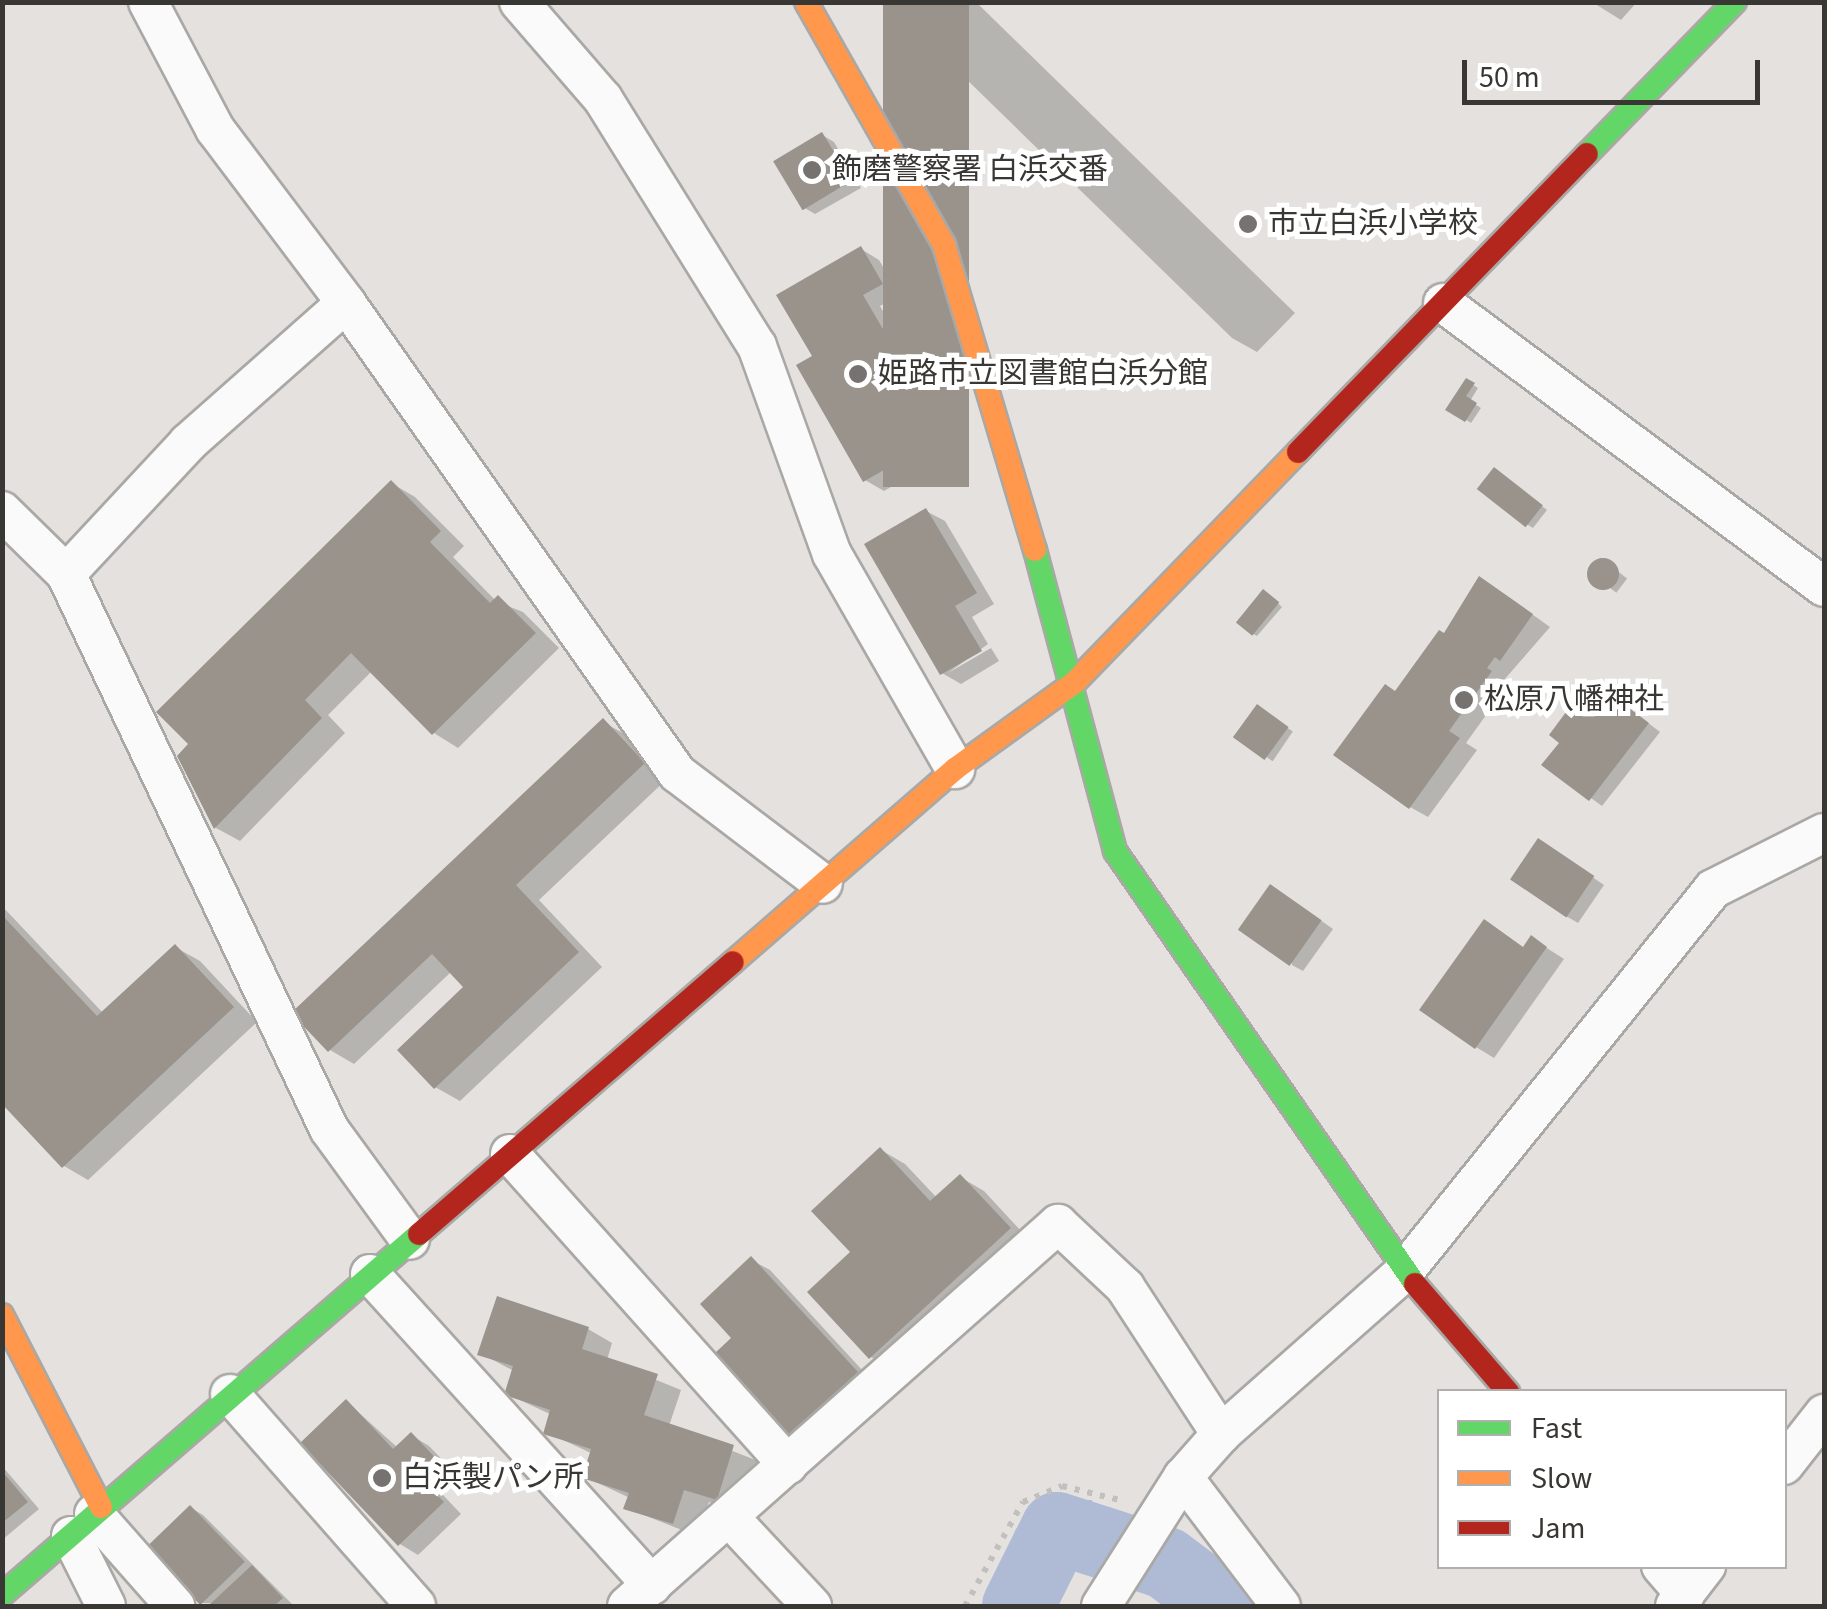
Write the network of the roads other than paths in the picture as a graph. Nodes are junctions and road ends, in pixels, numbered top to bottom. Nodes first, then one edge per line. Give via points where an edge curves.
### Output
1 (148, 2) edge
2 (519, 2) edge
3 (806, 2) edge
4 (1735, 2) edge
5 (346, 303) junction
6 (1443, 303) junction
7 (2, 511) edge
8 (66, 574) junction
9 (1824, 588) edge
10 (1074, 683) junction
11 (955, 769) junction
12 (1824, 833) edge
13 (823, 884) junction
14 (510, 1154) junction
15 (410, 1240) junction
16 (1404, 1272) junction
17 (370, 1274) junction
18 (2, 1314) edge
19 (1505, 1389) edge
20 (230, 1394) junction
21 (1824, 1414) edge
22 (1221, 1434) junction
23 (1787, 1462) edge
24 (788, 1464) junction
25 (1183, 1478) junction
26 (729, 1517) junction
27 (89, 1519) junction
28 (1109, 1592) edge
29 (2, 1595) edge
30 (639, 1596) edge
31 (106, 1606) edge
32 (176, 1606) edge
33 (416, 1606) edge
34 (812, 1606) edge
35 (1282, 1606) edge

1 - 5 street via 215,129
2 - 11 street via 602,99 757,346 832,554
3 - 10 street via 944,245
4 - 6 street
5 - 8 street via 188,444
5 - 13 street via 677,773
6 - 9 street
6 - 10 street
7 - 8 street
8 - 15 street via 329,1129
10 - 11 street
10 - 16 street via 1115,851
11 - 13 street
12 - 16 street via 1712,888
13 - 14 street
14 - 15 street
14 - 24 street
15 - 17 street
16 - 19 street
16 - 22 street
17 - 20 street
17 - 30 street
18 - 27 street
20 - 27 street
20 - 33 street
21 - 23 street
22 - 24 street via 1125,1287 1058,1224
22 - 25 street
24 - 26 street
25 - 28 street
25 - 35 street
26 - 30 street
26 - 34 street
27 - 29 street
27 - 31 street
27 - 32 street

